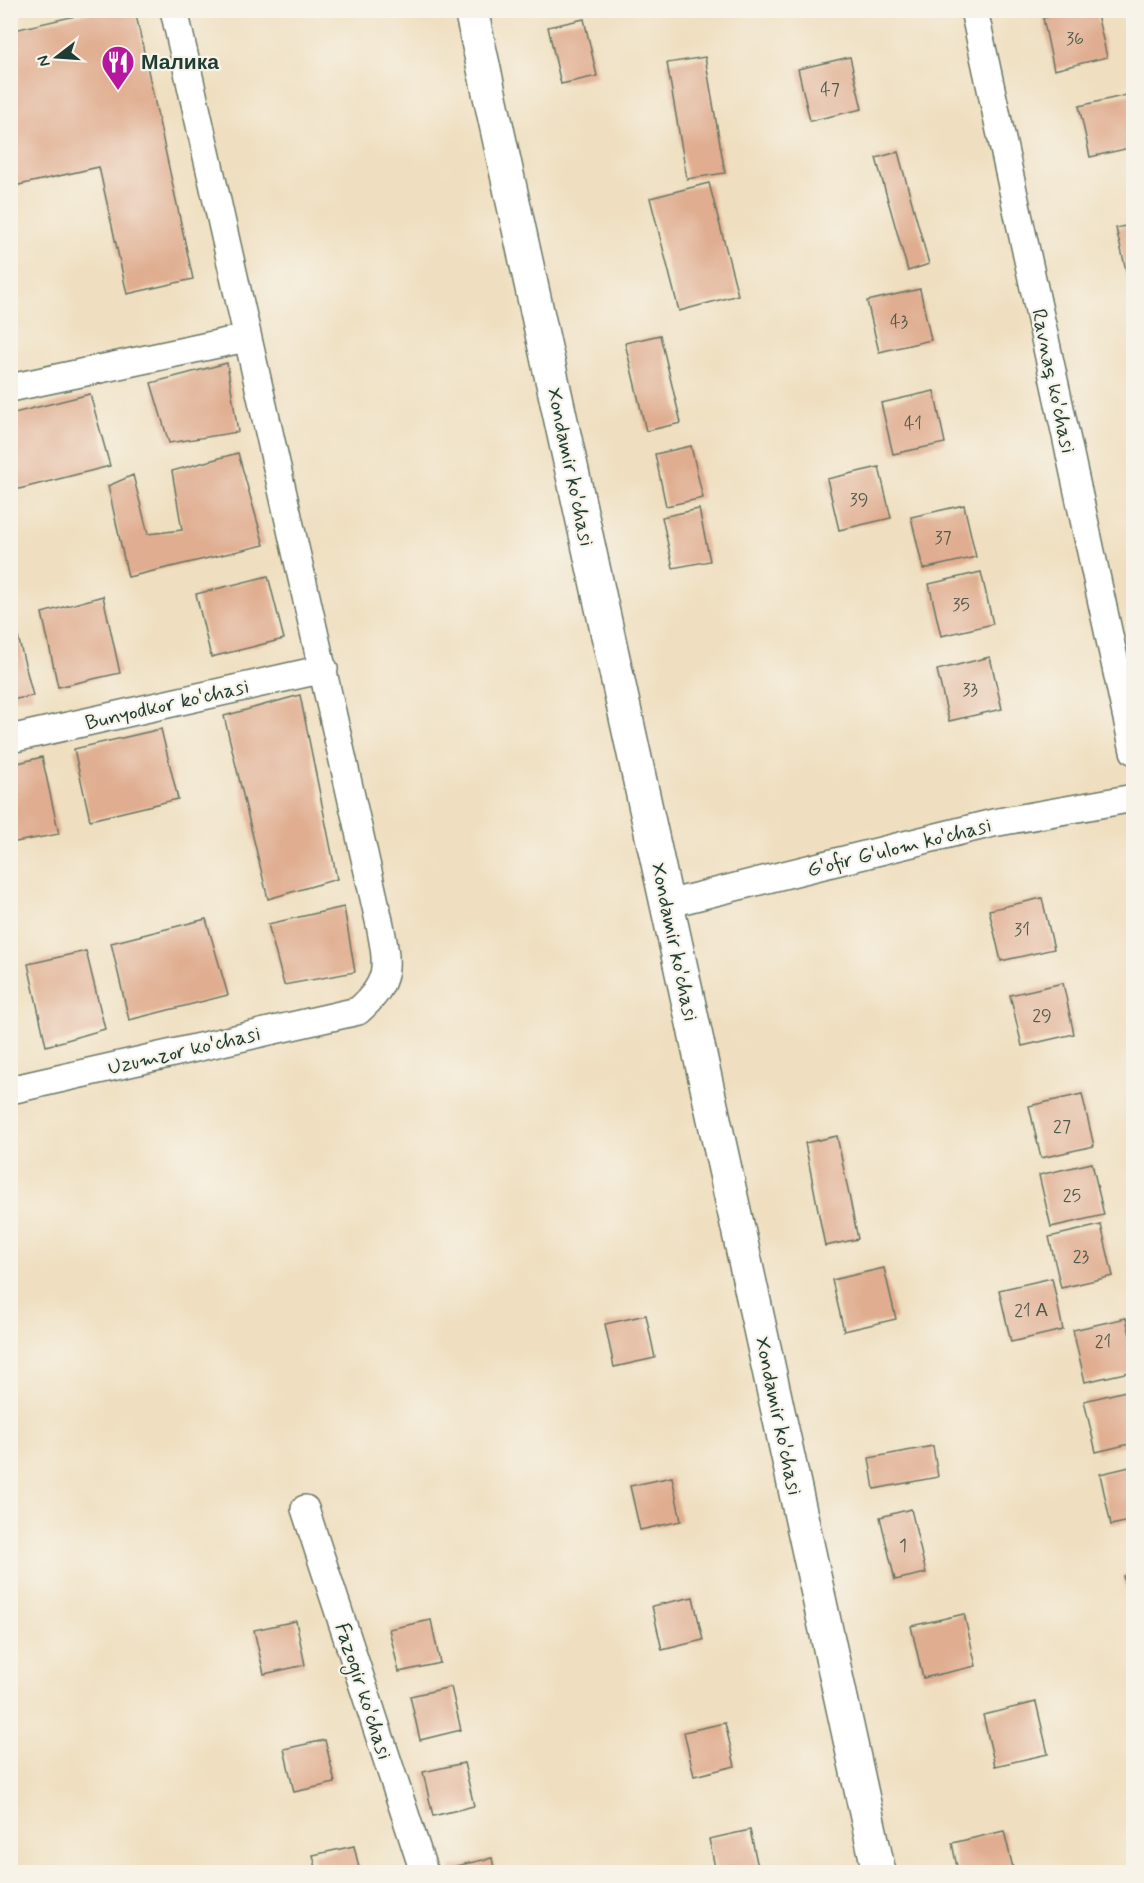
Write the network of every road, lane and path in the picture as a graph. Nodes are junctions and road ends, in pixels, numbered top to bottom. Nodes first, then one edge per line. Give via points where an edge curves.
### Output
1 (174, 10) edge
2 (471, 10) edge
3 (974, 10) edge
4 (246, 338) junction
5 (10, 388) edge
6 (324, 669) junction
7 (10, 739) edge
8 (1134, 752) edge
9 (1134, 798) edge
10 (667, 904) junction
11 (10, 1090) edge
12 (305, 1509) dead end
13 (424, 1872) edge
14 (879, 1872) edge

1 - 4 street
2 - 10 main road, Xondamir ko'chasi
3 - 8 street, Ravnaq ko'chasi
4 - 5 street
4 - 6 street
6 - 7 street, Bunyodkor ko'chasi
6 - 11 street, Uzumzor ko'chasi via 387,959 384,980 375,996 358,1011
9 - 10 street, G'ofir G'ulom ko'chasi via 993,823
10 - 14 main road, Xondamir ko'chasi
12 - 13 street, Fazogir ko'chasi

